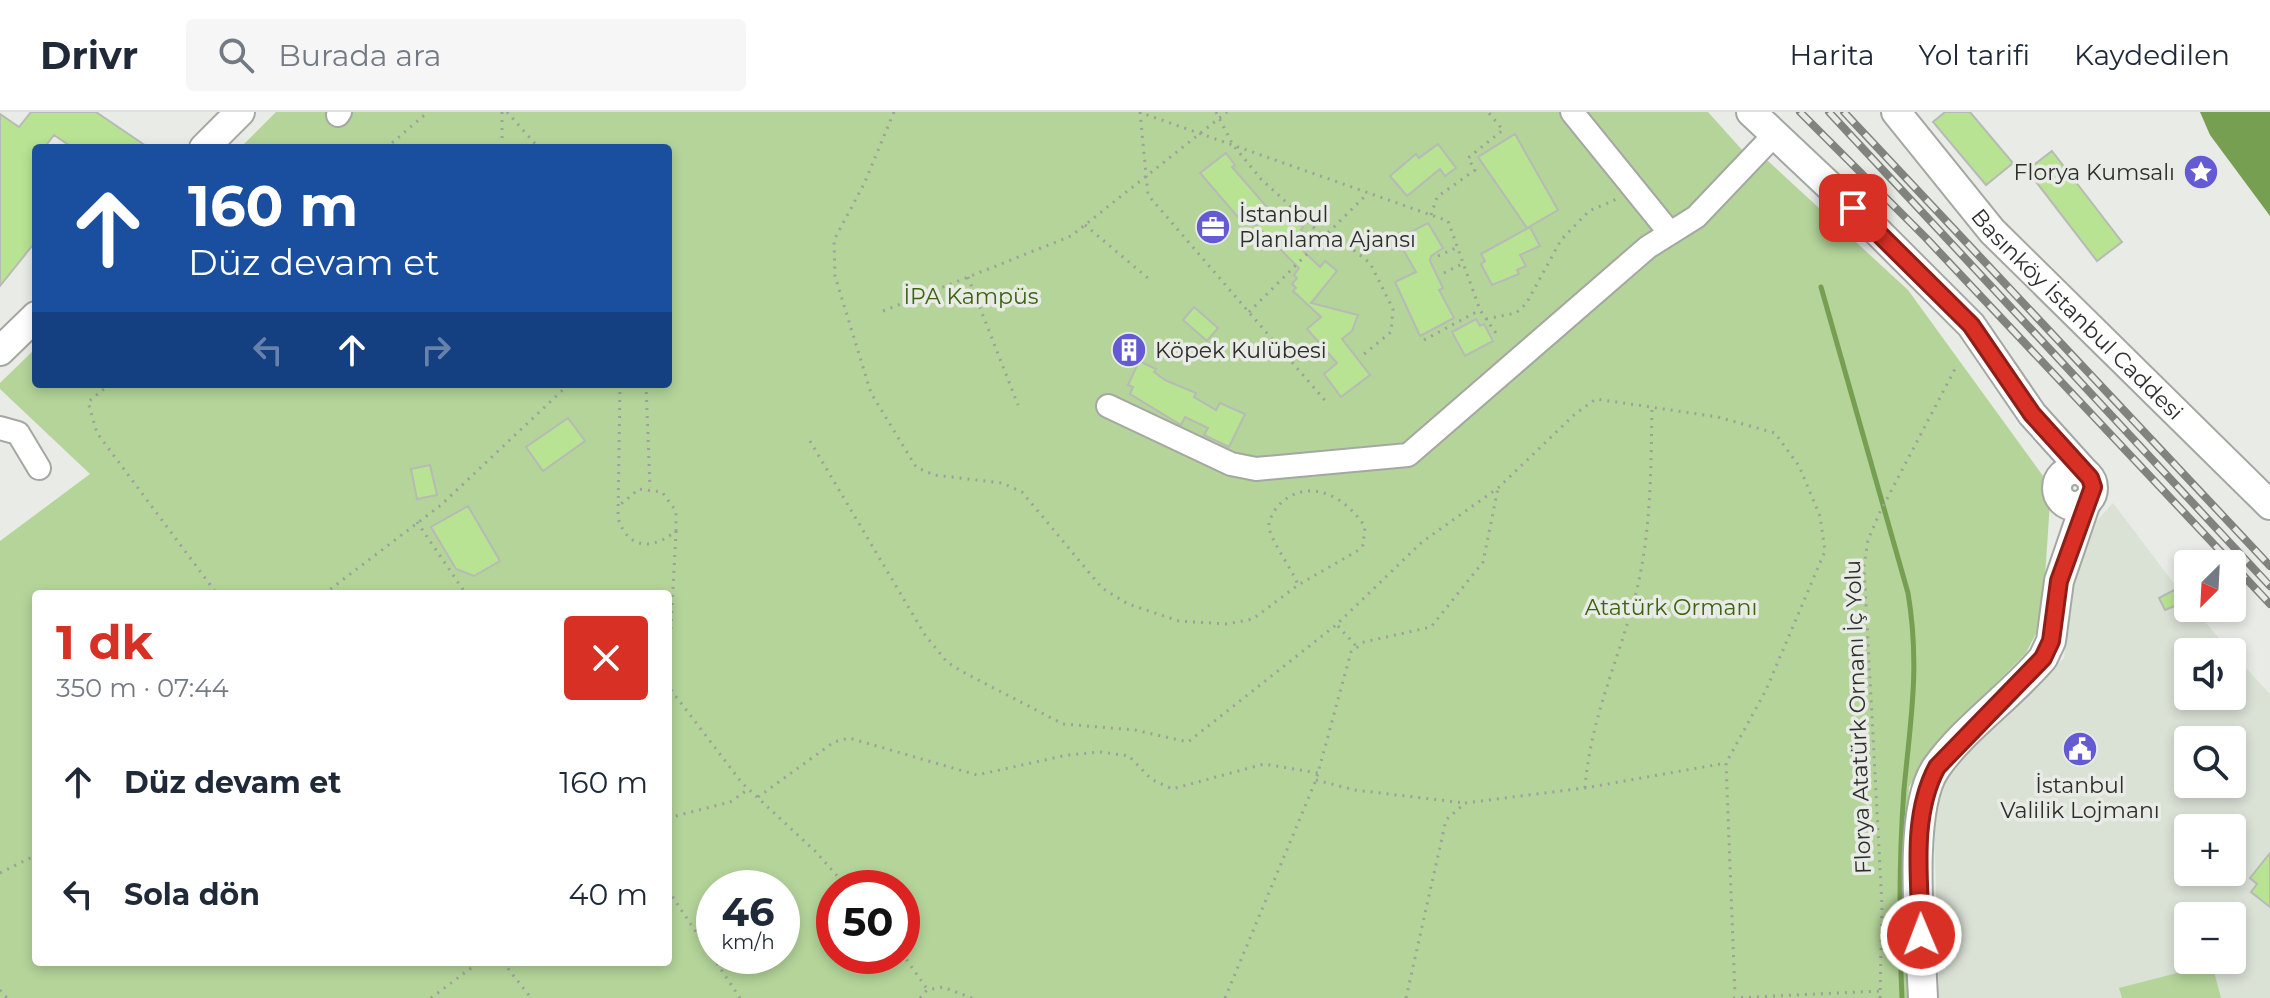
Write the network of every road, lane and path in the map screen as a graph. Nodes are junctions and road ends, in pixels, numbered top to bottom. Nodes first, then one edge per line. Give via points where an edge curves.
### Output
1 (240, 112) edge
2 (428, 112) edge
3 (504, 112) edge
4 (894, 112) edge
5 (1140, 112) edge
6 (1216, 112) edge
7 (1227, 112) edge
8 (1488, 112) edge
9 (1572, 112) edge
10 (1751, 112) edge
11 (1896, 112) edge
12 (1220, 118) junction
13 (1200, 133) junction
14 (1774, 135) junction
15 (208, 144) edge
16 (391, 144) edge
17 (502, 144) edge
18 (535, 144) edge
19 (1233, 145) junction
20 (1146, 177) junction
21 (1633, 188) junction
22 (1369, 193) junction
23 (1431, 215) junction
24 (1085, 225) junction
25 (1670, 233) junction
26 (1324, 237) junction
27 (1458, 247) junction
28 (1438, 256) dead end
29 (1464, 263) junction
30 (1444, 273) dead end
31 (968, 277) junction
32 (1149, 279) dead end
33 (1480, 310) junction
34 (883, 311) dead end
35 (1249, 312) junction
36 (1486, 319) junction
37 (32, 320) edge
38 (1498, 336) dead end
39 (1424, 340) dead end
40 (0, 351) edge
41 (1363, 355) dead end
42 (1956, 367) dead end
43 (105, 388) edge
44 (565, 388) edge
45 (620, 388) edge
46 (646, 388) edge
47 (1328, 404) dead end
48 (1018, 405) dead end
49 (1108, 406) dead end
50 (1652, 409) junction
51 (0, 428) edge
52 (810, 441) dead end
53 (39, 468) dead end
54 (650, 488) junction
55 (1498, 488) junction
56 (621, 504) junction
57 (2270, 505) edge
58 (417, 522) junction
59 (676, 531) junction
60 (1298, 585) junction
61 (214, 590) edge
62 (329, 590) edge
63 (463, 590) edge
64 (672, 608) edge
65 (1336, 625) junction
66 (1357, 647) junction
67 (672, 691) edge
68 (1726, 763) junction
69 (1318, 773) junction
70 (1316, 780) junction
71 (1585, 788) junction
72 (749, 789) junction
73 (758, 797) junction
74 (1465, 803) junction
75 (672, 817) edge
76 (32, 857) edge
77 (830, 870) edge
78 (0, 873) edge
79 (672, 896) edge
80 (474, 966) edge
81 (506, 966) edge
82 (916, 974) edge
83 (0, 990) edge
84 (927, 990) junction
85 (1880, 991) junction
86 (1734, 997) edge
87 (7, 998) edge
88 (431, 998) edge
89 (531, 998) edge
90 (740, 998) edge
91 (920, 998) edge
92 (972, 998) edge
93 (1225, 998) edge
94 (1406, 998) edge
95 (1880, 998) edge
96 (1923, 998) edge

1 - 15 main road
2 - 16 path
3 - 17 path
3 - 18 path
4 - 60 path via 834,240 835,276 871,393 916,467 934,475 1002,483 1022,492 1102,588 1128,604 1179,621 1245,622
5 - 13 path
5 - 20 path
6 - 12 path
7 - 12 path
8 - 23 path via 1503,130 1468,158 1475,170 1437,197
9 - 21 lane
10 - 14 main road
11 - 57 main road, Basınköy İstanbul Caddesi via 1992,231
12 - 13 path
12 - 19 path
13 - 19 path
13 - 20 path
14 - 25 lane via 1709,206
14 - 96 main road via 1971,325 2032,414 2073,489 2057,569 2051,641 2043,658 1928,782 1920,834
19 - 22 path
19 - 26 path via 1261,179
20 - 24 path
20 - 35 path via 1148,195
21 - 25 lane
21 - 36 path via 1589,211 1561,240 1516,313
22 - 23 path
22 - 26 path
23 - 27 path via 1448,221
24 - 31 path via 1071,236
24 - 32 path
25 - 49 lane via 1408,455 1256,469 1231,464
26 - 35 path
26 - 41 path via 1342,241 1370,263 1393,309 1391,332
27 - 28 path
27 - 29 path
29 - 30 path
29 - 33 path
31 - 34 path
31 - 48 path
33 - 36 path
33 - 39 path
35 - 47 path
36 - 38 path
37 - 40 main road
42 - 85 path, Florya Atatürk Ornanı İç Yolu via 1879,514 1864,566 1882,906
43 - 61 path via 88,402 97,433
44 - 58 path
45 - 56 path
46 - 54 path
50 - 55 path, Florya Atatürk Ornanı İç Yolu via 1596,399
50 - 68 path, Florya Atatürk Ornanı İç Yolu via 1718,417 1775,433 1799,466 1820,516 1825,551 1766,690
50 - 71 path via 1651,478 1638,582 1589,744
51 - 53 lane via 18,433
52 - 65 path, Florya Atatürk Ornanı İç Yolu via 925,635 947,662 1063,724 1112,726 1188,742
54 - 56 path via 628,495
54 - 59 path via 671,500
55 - 65 path, Florya Atatürk Ornanı İç Yolu via 1422,542
55 - 66 path via 1483,562 1431,627
56 - 59 path via 618,518 631,541 654,545
58 - 62 path
58 - 63 path
59 - 64 path
60 - 60 path via 1269,525 1277,506 1295,491 1313,490 1341,499 1365,527 1365,538 1343,561
65 - 66 path
66 - 69 path via 1348,662
67 - 72 path
68 - 71 path
68 - 86 path
69 - 70 path
69 - 73 path via 1264,764 1172,789 1151,779 1129,756 1100,752 977,775 849,738 834,742
70 - 74 path
70 - 93 path
71 - 74 path
72 - 73 path
72 - 75 path via 730,802
73 - 77 path
74 - 94 path via 1446,820
76 - 78 path
79 - 90 path
80 - 88 path
81 - 89 path
82 - 84 path
83 - 87 path
84 - 91 path
84 - 92 path via 943,987
85 - 86 path
85 - 95 path, Florya Atatürk Ornanı İç Yolu

